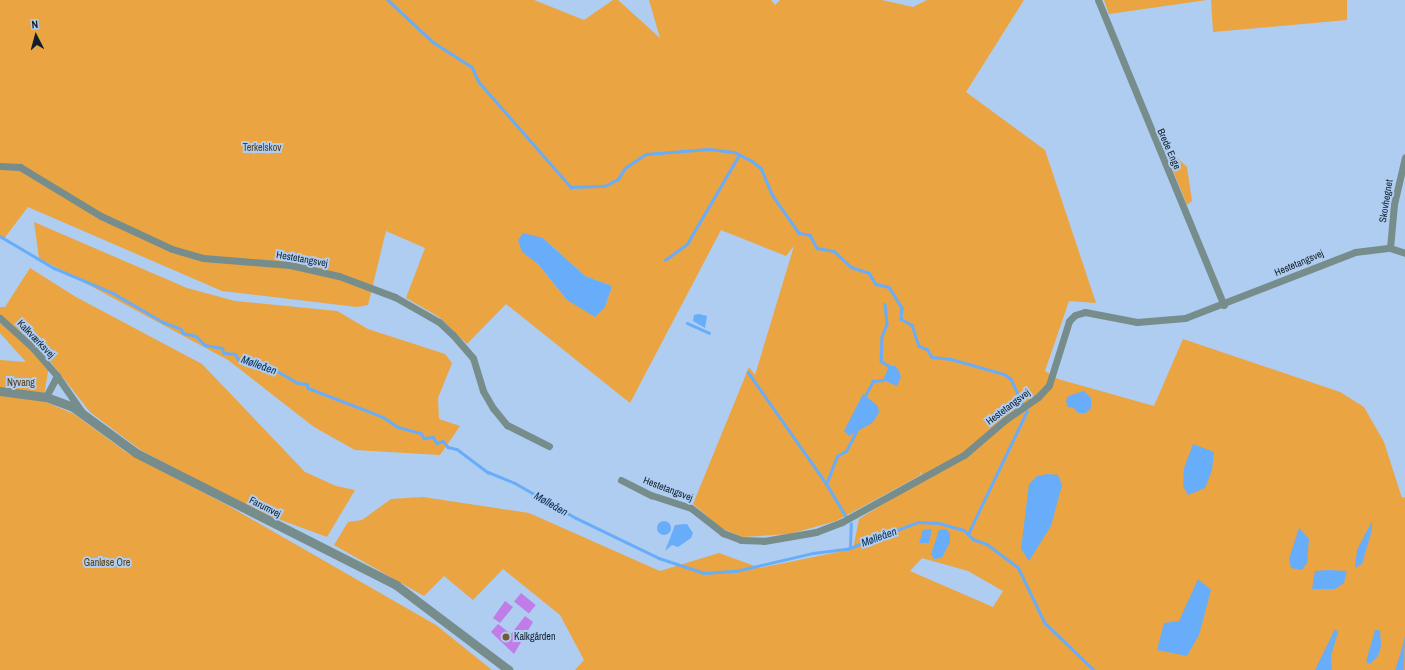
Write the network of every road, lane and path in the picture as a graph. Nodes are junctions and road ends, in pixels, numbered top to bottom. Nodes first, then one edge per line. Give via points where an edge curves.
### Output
1 (1098, 0) edge
2 (1405, 157) edge
3 (0, 166) edge
4 (1390, 248) junction
5 (1405, 253) edge
6 (1224, 305) junction
7 (0, 318) edge
8 (57, 376) junction
9 (0, 391) edge
10 (46, 397) junction
11 (83, 414) junction
12 (549, 446) dead end
13 (621, 480) dead end
14 (509, 670) edge

1 - 6 street, Brede Enge
2 - 4 street, Skovhegnet via 1394,204
3 - 12 street, Hestetangsvej via 20,167 94,212 172,249 203,258 290,265 339,276 395,297 439,322 453,335 473,358 483,391 493,408 508,425
4 - 5 street, Hestetangsvej
4 - 6 street, Hestetangsvej via 1355,252
6 - 13 street, Hestetangsvej via 1200,314 1162,322 1137,322 1086,312 1075,315 1068,322 1049,385 1038,397 1005,420 964,456 842,522 816,532 764,541 741,540 723,533 691,508 651,495
7 - 8 street, Kalkværksvej via 34,348
8 - 10 street
8 - 11 street, Kalkværksvej
9 - 10 street, Farumvej
10 - 11 street, Farumvej
11 - 14 street, Farumvej via 118,441 167,470 396,585

